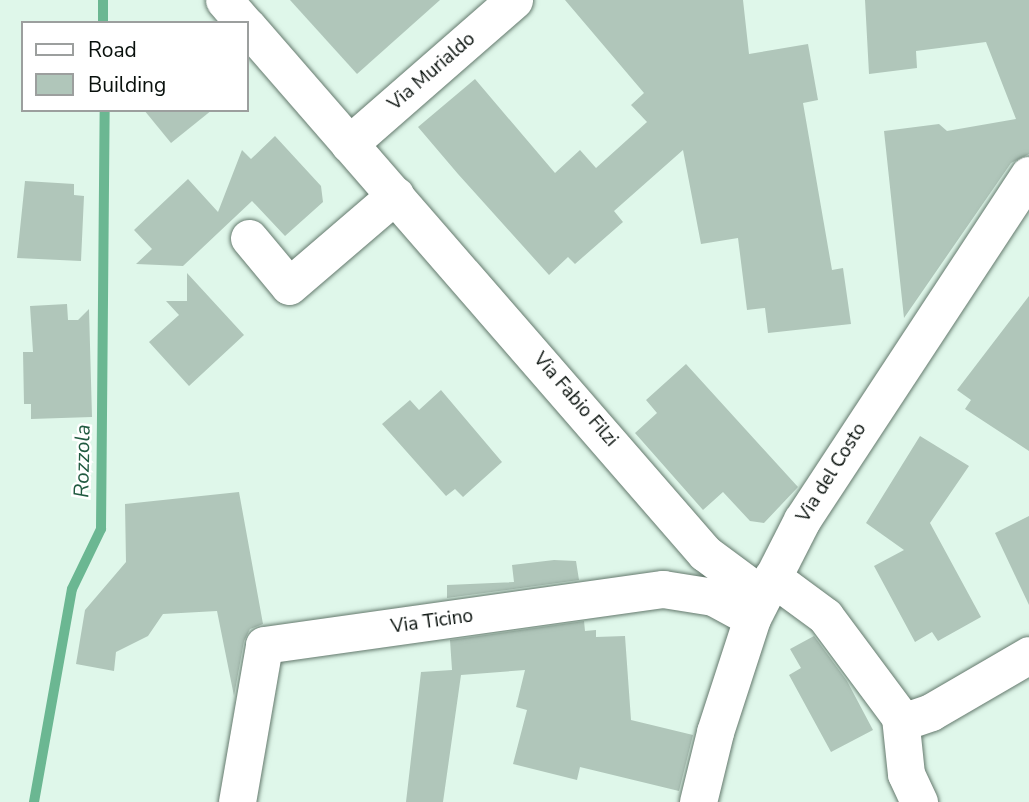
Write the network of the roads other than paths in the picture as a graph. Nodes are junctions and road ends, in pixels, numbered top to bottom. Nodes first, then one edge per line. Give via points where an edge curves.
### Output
1 (224, 0) edge
2 (514, 0) edge
3 (242, 21) edge
4 (248, 27) edge
5 (349, 144) junction
6 (1029, 176) edge
7 (395, 195) junction
8 (248, 238) dead end
9 (762, 597) junction
10 (1029, 655) edge
11 (900, 717) junction
12 (237, 802) edge
13 (698, 802) edge
14 (919, 802) edge

1 - 3 street, Via Fabio Filzi
2 - 5 street, Via Murialdo
4 - 5 street, Via Fabio Filzi
5 - 7 street, Via Fabio Filzi
6 - 9 street, Via del Costo via 802,520
7 - 8 street via 289,286
7 - 9 street, Via Fabio Filzi via 705,553
9 - 11 street via 825,616
9 - 12 street, Via Ticino via 713,597 663,589 264,646
9 - 13 street, Via del Costo via 715,732
10 - 11 street via 931,712 911,719
11 - 14 street via 906,774

